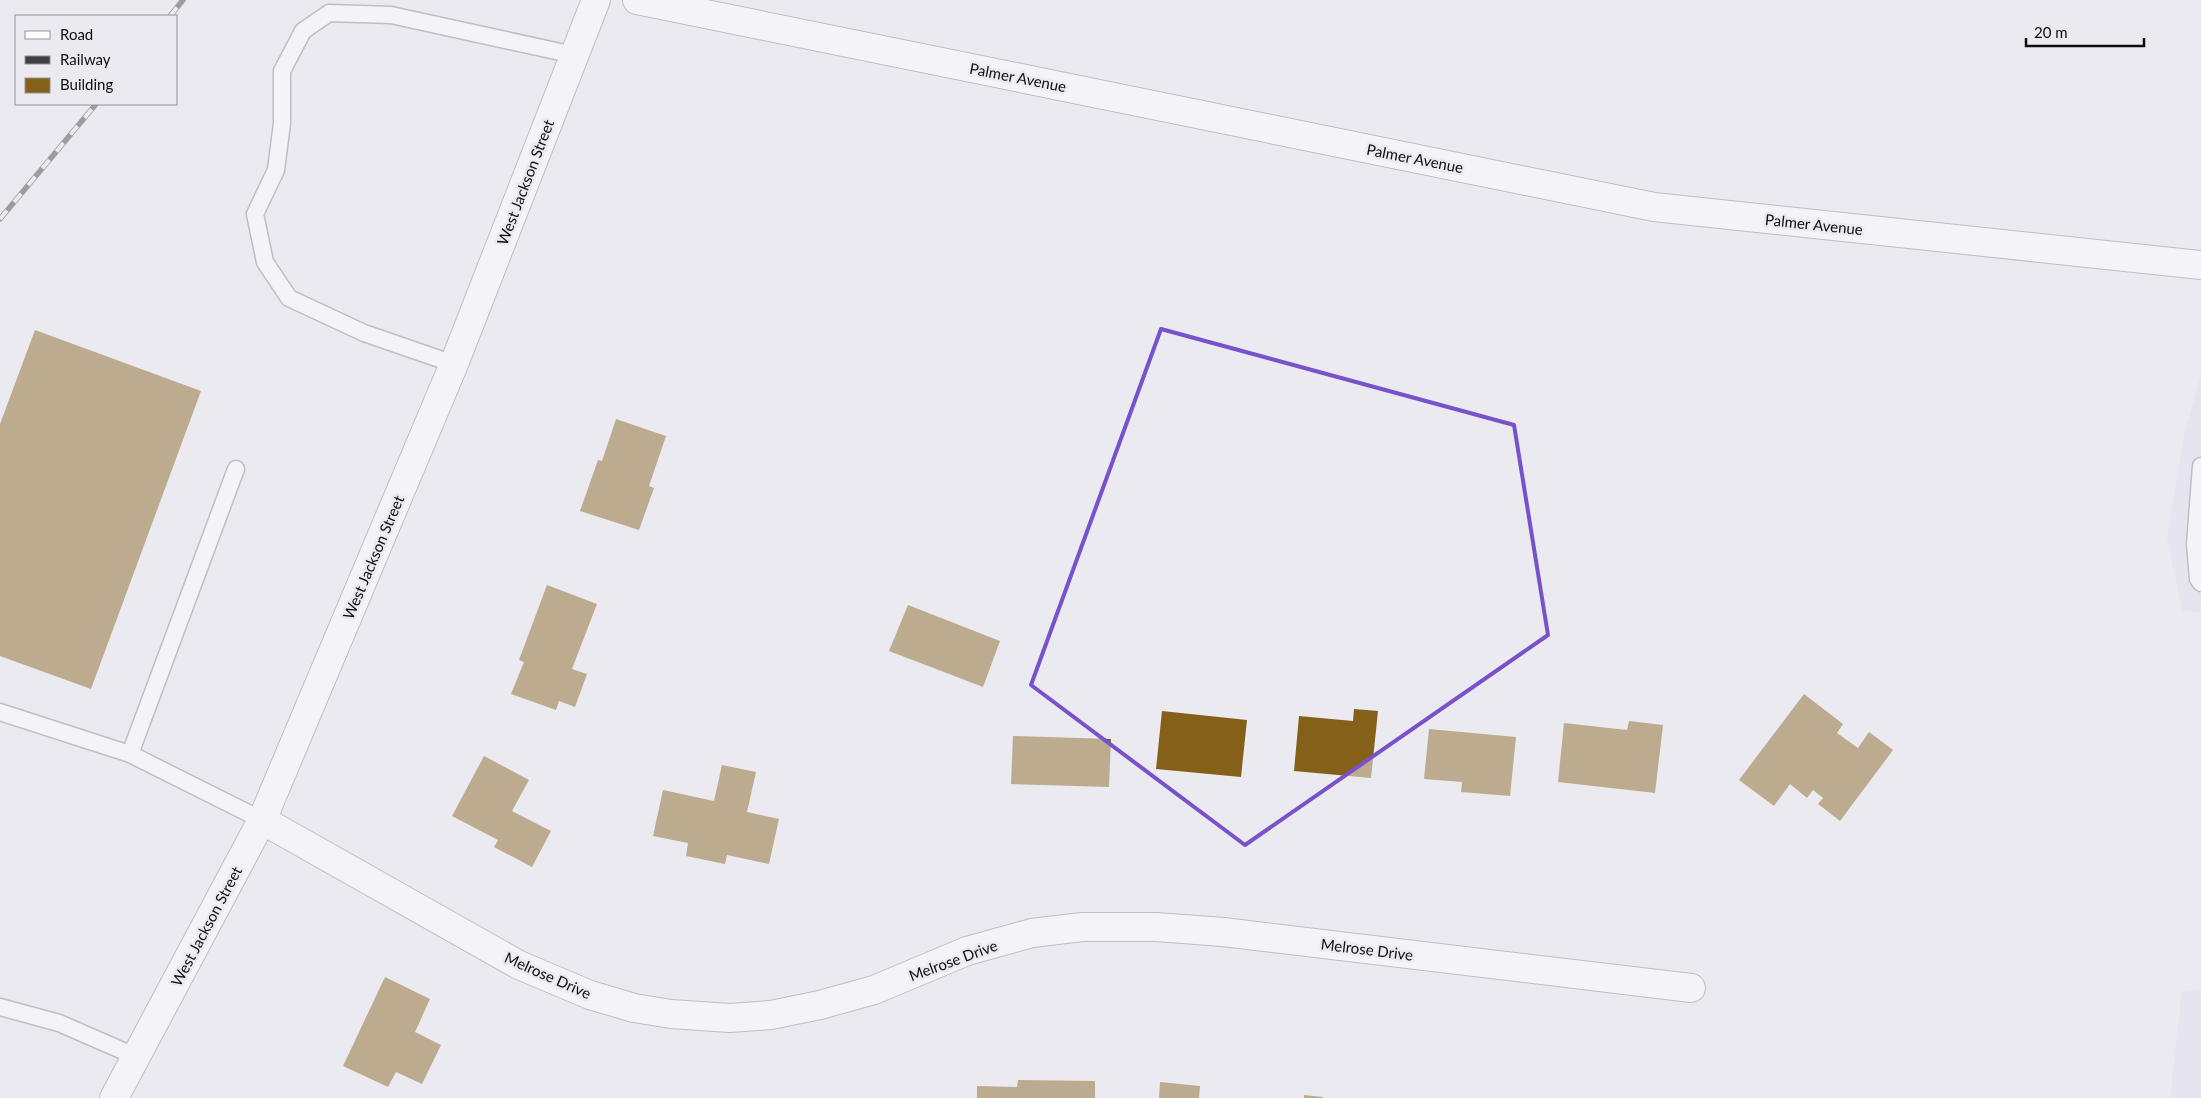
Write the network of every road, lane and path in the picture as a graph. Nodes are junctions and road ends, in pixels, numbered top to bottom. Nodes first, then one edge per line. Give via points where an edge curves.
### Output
1 (596, 0) edge
2 (637, 0) edge
3 (574, 55) junction
4 (2201, 264) edge
5 (454, 364) junction
6 (2201, 466) edge
7 (236, 469) dead end
8 (2199, 581) edge
9 (0, 712) edge
10 (130, 754) junction
11 (262, 820) junction
12 (1691, 988) dead end
13 (0, 1007) edge
14 (137, 1057) junction
15 (114, 1098) edge

1 - 3 street, West Jackson Street
2 - 4 street, Palmer Avenue via 1654,207
3 - 5 street, West Jackson Street
3 - 5 lane via 391,15 329,13 303,31 282,71 282,123 276,170 256,214 265,262 289,298 364,333
5 - 11 street, West Jackson Street
6 - 8 lane via 2195,544
7 - 10 lane
9 - 10 lane
10 - 11 lane
11 - 12 street, Melrose Drive via 518,965 590,994 634,1008 671,1014 730,1018 771,1015 820,1005 874,990 967,951 1032,933 1082,927 1156,927 1223,932
11 - 14 street, West Jackson Street
13 - 14 lane via 59,1023
14 - 15 street, West Jackson Street

